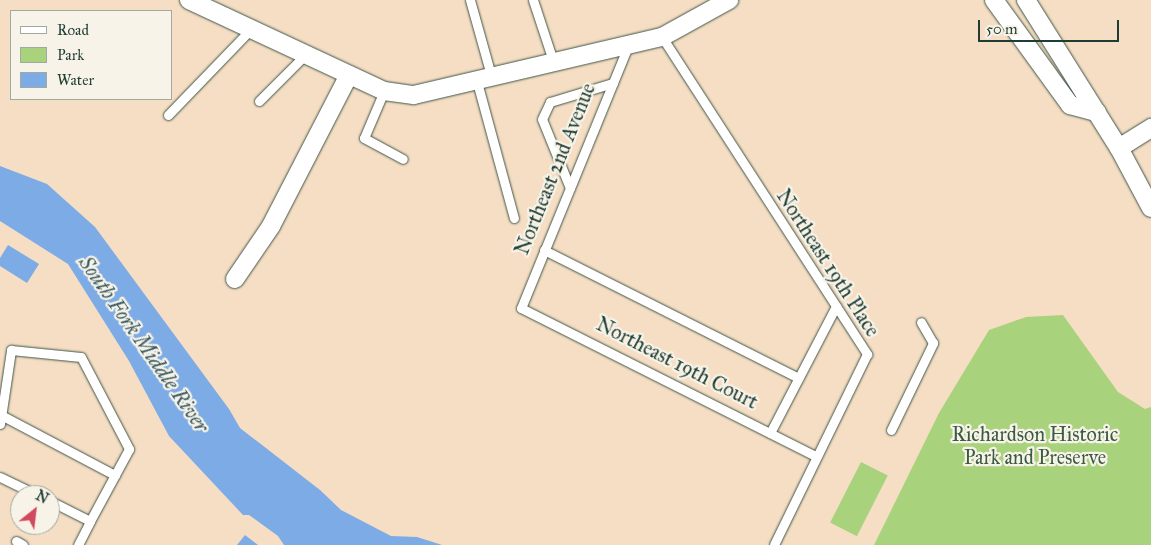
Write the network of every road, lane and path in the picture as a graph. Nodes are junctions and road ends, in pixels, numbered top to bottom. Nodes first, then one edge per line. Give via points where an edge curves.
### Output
1 (189, 0) edge
2 (470, 0) edge
3 (533, 0) edge
4 (729, 0) edge
5 (994, 0) edge
6 (1026, 0) edge
7 (251, 29) junction
8 (662, 37) junction
9 (628, 46) junction
10 (306, 54) junction
11 (554, 64) junction
12 (349, 75) junction
13 (484, 81) junction
14 (613, 83) junction
15 (384, 91) junction
16 (259, 101) dead end
17 (1097, 112) junction
18 (168, 115) dead end
19 (1151, 128) edge
20 (1119, 148) junction
21 (403, 158) dead end
22 (570, 188) junction
23 (1151, 208) edge
24 (514, 218) dead end
25 (544, 250) junction
26 (235, 279) dead end
27 (836, 306) junction
28 (521, 308) joint
29 (921, 322) dead end
30 (799, 378) junction
31 (1, 419) edge
32 (891, 430) dead end
33 (770, 433) junction
34 (815, 456) junction
35 (115, 475) junction
36 (0, 477) edge
37 (16, 485) edge
38 (60, 506) edge
39 (90, 521) junction
40 (78, 545) edge
41 (774, 545) edge

1 - 7 street
2 - 13 lane
3 - 11 lane
4 - 8 street, Northeast 2nd Avenue
5 - 17 street via 1070,105
6 - 17 street
7 - 10 street
7 - 18 lane
8 - 9 street, Northeast 2nd Avenue
8 - 27 lane, Northeast 19th Place
9 - 11 street, Northeast 2nd Avenue
9 - 14 lane, Northeast 2nd Avenue
10 - 12 street
10 - 16 lane
11 - 13 street, Northeast 2nd Avenue
12 - 15 street
12 - 26 street via 271,226
13 - 15 street, Northeast 2nd Avenue via 414,95
13 - 24 lane
14 - 22 lane, Northeast 2nd Avenue
14 - 22 lane via 550,102 542,119
15 - 21 lane via 364,138
17 - 20 street
19 - 20 street
20 - 23 street
22 - 25 lane, Northeast 2nd Avenue
25 - 28 lane, Northeast 2nd Avenue
25 - 30 lane
27 - 30 lane
27 - 34 lane, Northeast 19th Place via 866,354
28 - 33 lane, Northeast 19th Court
29 - 32 lane via 933,343
30 - 33 lane
31 - 35 lane
31 - 35 lane via 11,350 82,357 129,449
33 - 34 lane, Northeast 19th Court
34 - 41 lane, Northeast 19th Place
35 - 39 lane
36 - 37 lane
38 - 39 lane
39 - 40 lane

